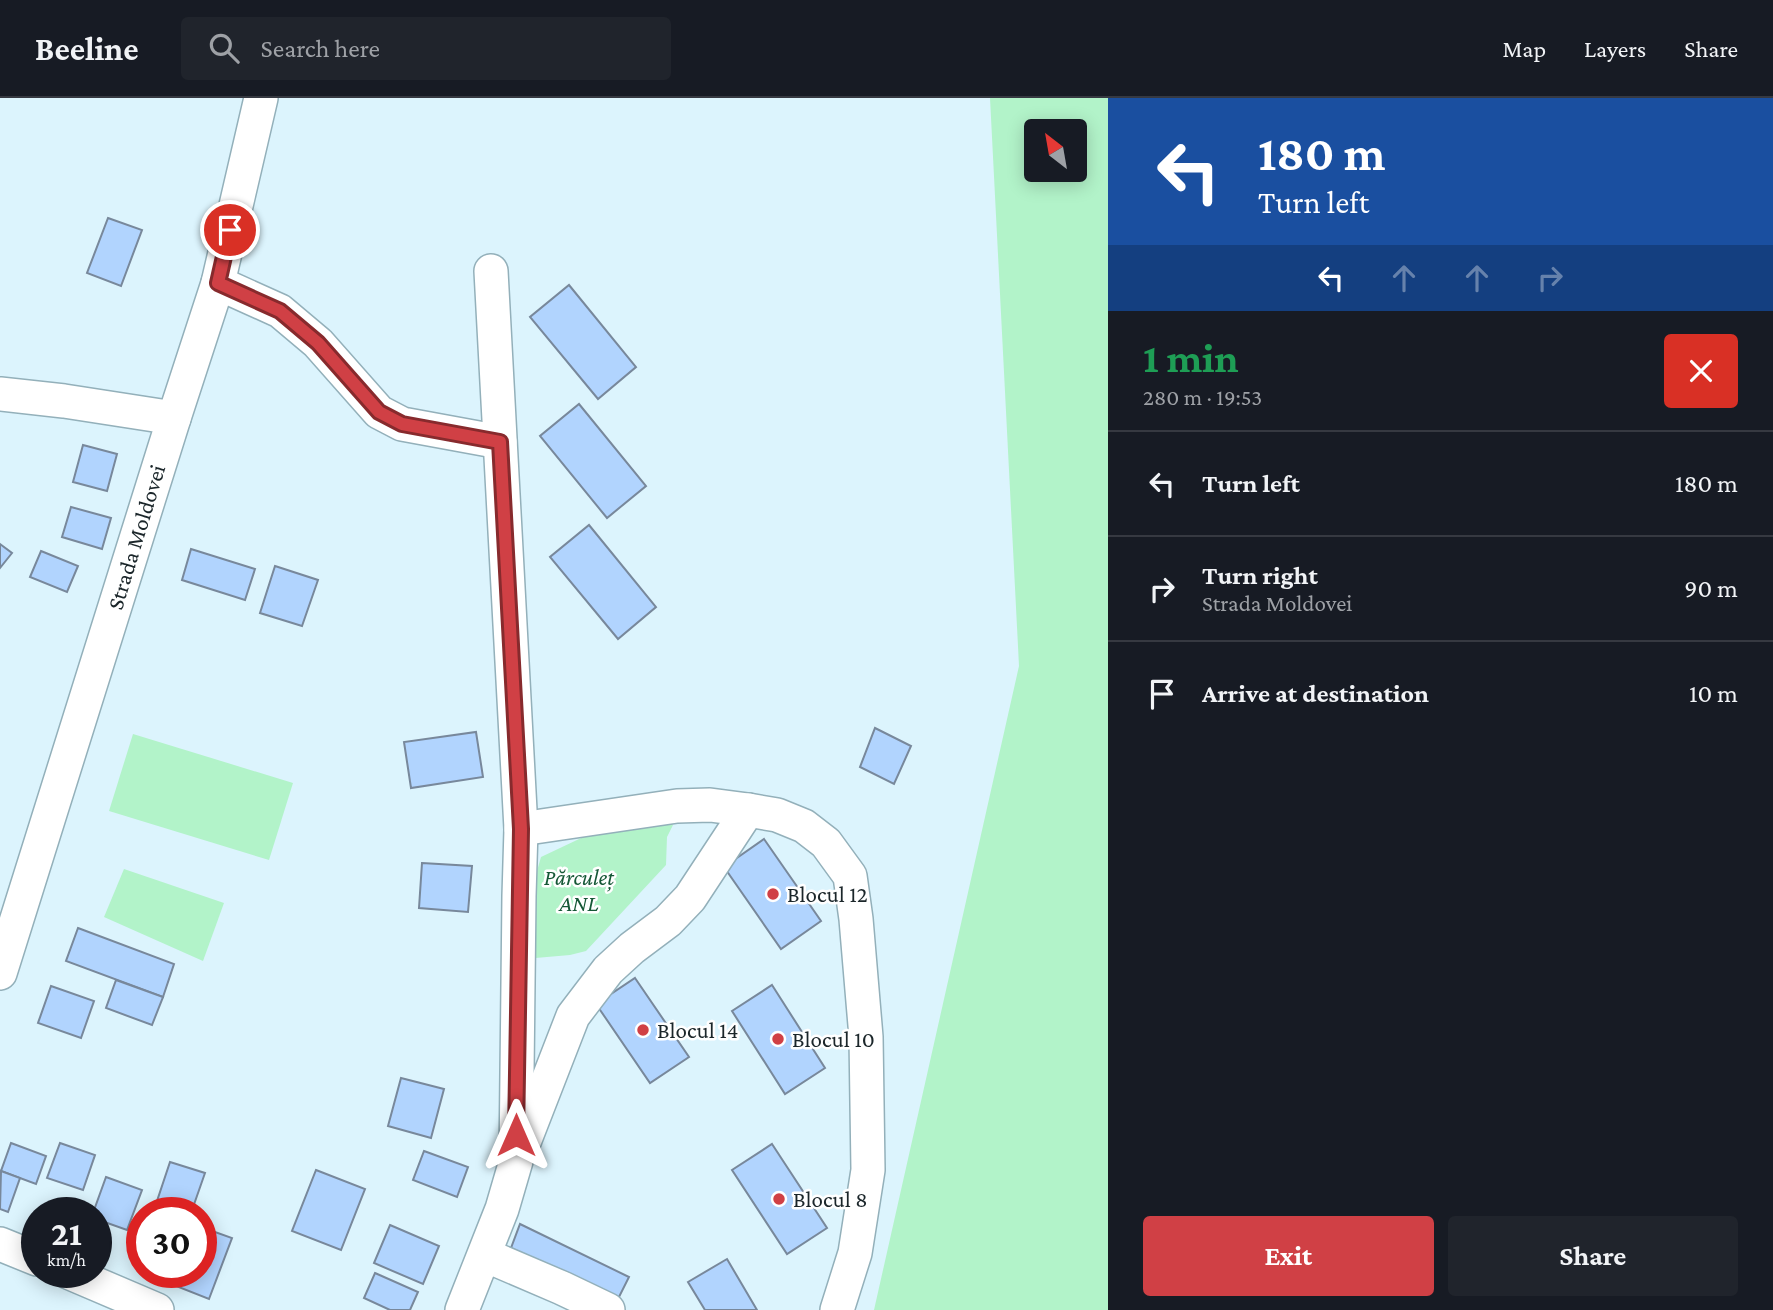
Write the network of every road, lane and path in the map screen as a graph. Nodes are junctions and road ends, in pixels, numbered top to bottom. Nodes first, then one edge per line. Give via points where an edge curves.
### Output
1 (261, 98) edge
2 (491, 271) dead end
3 (218, 283) junction
4 (0, 394) edge
5 (174, 418) junction
6 (500, 442) junction
7 (748, 810) junction
8 (521, 829) junction
9 (0, 973) edge
10 (516, 1161) junction
11 (0, 1244) edge
12 (21, 1253) edge
13 (485, 1255) junction
14 (105, 1288) edge
15 (157, 1310) edge
16 (462, 1310) edge
17 (608, 1310) edge
18 (837, 1310) edge

1 - 3 street, Strada Moldovei
2 - 6 street
3 - 5 street, Strada Moldovei
3 - 6 street via 280,311 318,343 379,412 402,424
4 - 5 street
5 - 9 street, Strada Moldovei
6 - 8 street
7 - 8 street via 677,806
7 - 10 street via 690,898 608,970 573,1016
7 - 18 street via 777,814 804,827 827,843 850,876 866,1037 868,1170 855,1253
8 - 10 street
10 - 13 street
11 - 12 street
13 - 16 street
13 - 17 street
14 - 15 street

